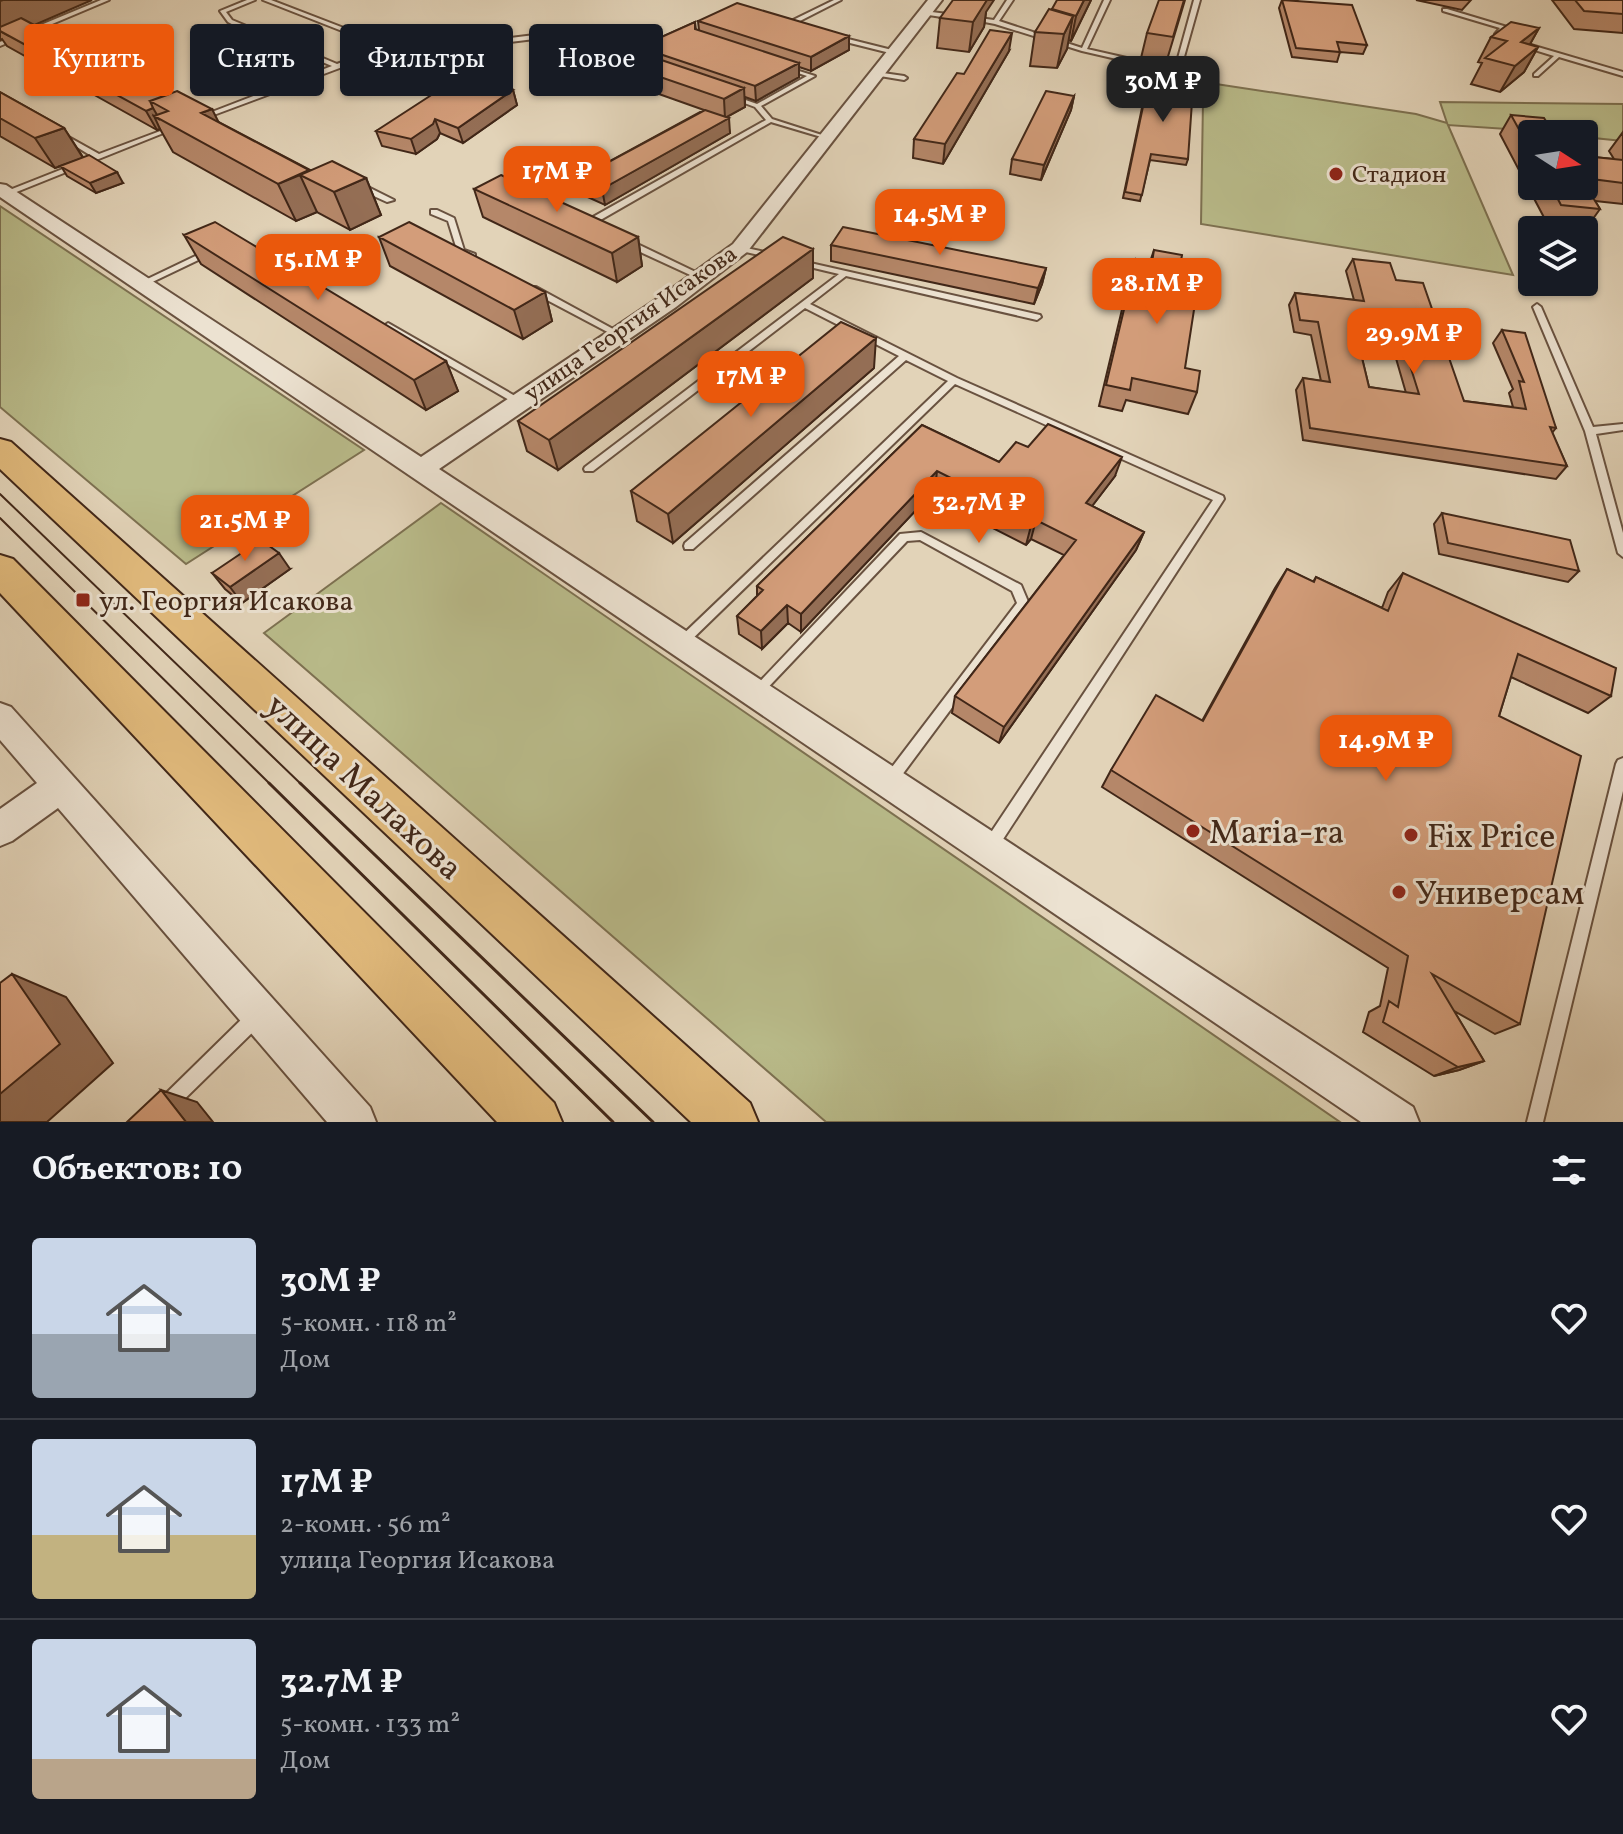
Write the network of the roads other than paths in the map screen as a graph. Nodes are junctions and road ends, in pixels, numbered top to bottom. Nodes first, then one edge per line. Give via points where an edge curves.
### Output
1 (106, 0) edge
2 (253, 0) edge
3 (266, 0) edge
4 (838, 0) edge
5 (1010, 0) edge
6 (1107, 0) edge
7 (1197, 0) edge
8 (929, 7) edge
9 (1445, 10) dead end
10 (778, 21) edge
11 (996, 22) junction
12 (48, 24) edge
13 (236, 24) edge
14 (790, 24) junction
15 (803, 28) edge
16 (340, 29) edge
17 (24, 34) edge
18 (829, 36) edge
19 (0, 44) edge
20 (1084, 50) junction
21 (894, 52) junction
22 (1558, 55) junction
23 (324, 61) edge
24 (770, 62) edge
25 (340, 65) edge
26 (336, 66) junction
27 (324, 71) edge
28 (876, 74) junction
29 (1623, 74) edge
30 (1536, 75) edge
31 (904, 78) dead end
32 (257, 96) edge
33 (728, 96) edge
34 (757, 106) junction
35 (191, 109) edge
36 (205, 116) junction
37 (770, 120) junction
38 (192, 121) edge
39 (219, 123) edge
40 (178, 126) edge
41 (50, 128) edge
42 (826, 138) junction
43 (99, 157) junction
44 (346, 184) edge
45 (3, 191) edge
46 (390, 200) dead end
47 (434, 212) dead end
48 (574, 218) edge
49 (587, 224) junction
50 (601, 231) edge
51 (615, 237) edge
52 (740, 248) junction
53 (216, 250) edge
54 (776, 257) edge
55 (475, 258) edge
56 (790, 260) edge
57 (845, 273) junction
58 (702, 277) junction
59 (141, 284) junction
60 (530, 288) edge
61 (805, 305) junction
62 (1537, 307) dead end
63 (1037, 317) dead end
64 (377, 319) edge
65 (620, 335) junction
66 (905, 356) junction
67 (954, 380) junction
68 (519, 402) junction
69 (1623, 427) edge
70 (1590, 431) junction
71 (0, 450) edge
72 (589, 469) dead end
73 (419, 470) junction
74 (689, 546) dead end
75 (1623, 553) edge
76 (0, 569) edge
77 (680, 645) junction
78 (754, 694) junction
79 (0, 717) edge
80 (1623, 764) edge
81 (888, 783) junction
82 (59, 787) junction
83 (0, 829) edge
84 (988, 850) junction
85 (260, 1014) junction
86 (149, 1122) edge
87 (355, 1122) edge
88 (535, 1122) edge
89 (731, 1122) edge
90 (1398, 1122) edge
91 (1535, 1122) edge

1 - 12 lane
2 - 13 lane via 223,11
3 - 16 lane
4 - 14 lane
5 - 11 lane
6 - 20 lane
7 - 20 lane via 1177,71
8 - 11 lane
8 - 21 street, улица Георгия Исакова
9 - 22 lane via 1504,27 1498,34
10 - 14 lane
11 - 20 lane
14 - 15 lane
17 - 19 lane
18 - 21 lane
21 - 28 street, улица Георгия Исакова
22 - 29 lane
22 - 30 lane
23 - 26 lane
24 - 34 lane via 812,76
25 - 26 lane
26 - 27 lane
28 - 31 lane
28 - 42 street, улица Георгия Исакова
32 - 36 lane
33 - 34 lane
34 - 37 lane
35 - 36 lane
36 - 38 lane
36 - 39 lane
37 - 42 lane
37 - 49 lane
40 - 43 lane
41 - 43 lane
42 - 52 street, улица Георгия Исакова
43 - 45 lane
44 - 46 lane
45 - 59 street
47 - 55 lane via 451,220 461,251
48 - 49 lane
49 - 50 lane
51 - 58 lane
52 - 54 lane
52 - 58 street, улица Георгия Исакова
53 - 59 lane
56 - 57 lane
57 - 61 lane
57 - 63 lane
58 - 65 street, улица Георгия Исакова
59 - 73 street
60 - 65 lane
61 - 66 lane
61 - 72 lane
62 - 70 lane
64 - 68 lane
65 - 68 street, улица Георгия Исакова
66 - 67 lane
66 - 74 lane
67 - 77 lane
67 - 84 lane via 1219,499
68 - 73 street, улица Георгия Исакова
69 - 70 lane
70 - 75 lane
71 - 89 main road, улица Малахова
73 - 77 street
76 - 88 main road
77 - 78 street
78 - 81 street
78 - 81 lane via 904,537 921,536 1017,588 1023,604
79 - 82 street
80 - 91 lane
81 - 84 street
82 - 83 street
82 - 85 street
84 - 90 street
85 - 86 lane
85 - 87 street

